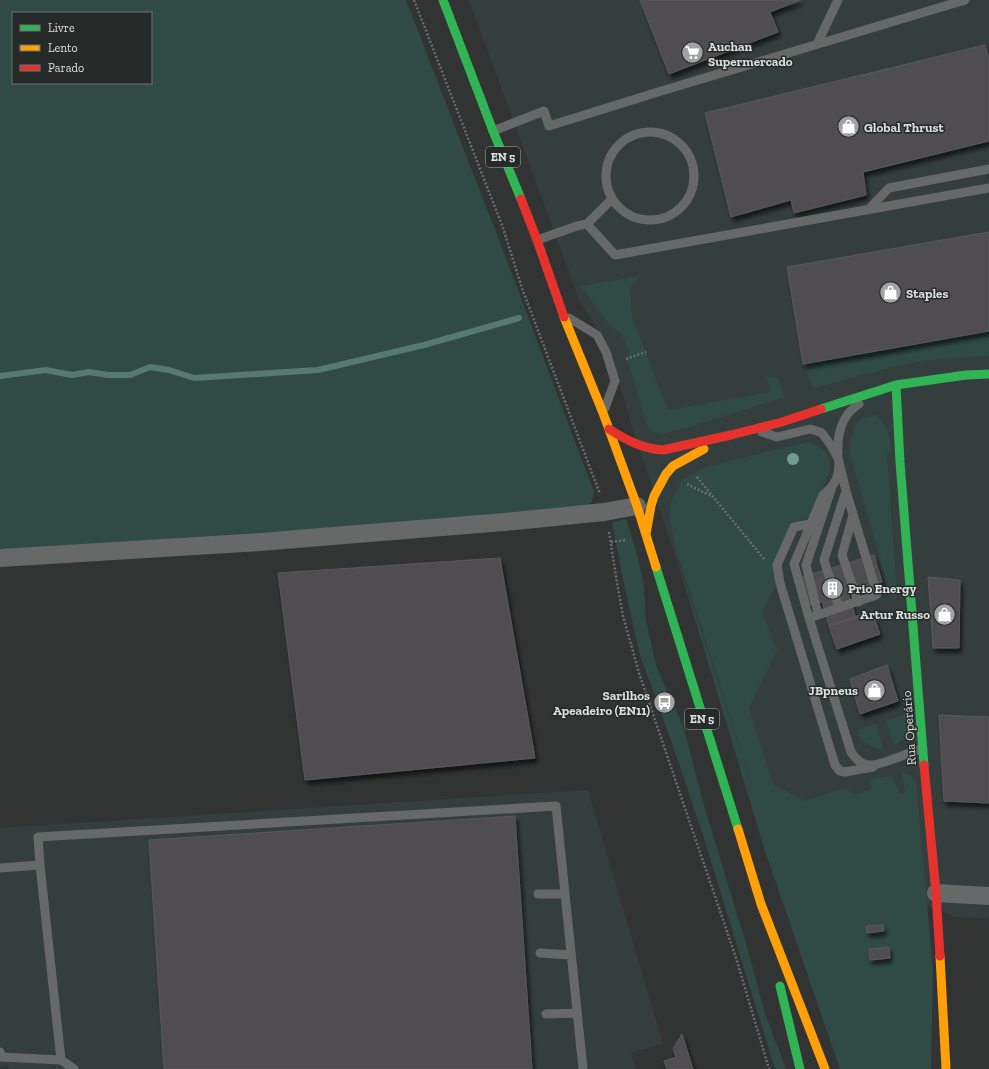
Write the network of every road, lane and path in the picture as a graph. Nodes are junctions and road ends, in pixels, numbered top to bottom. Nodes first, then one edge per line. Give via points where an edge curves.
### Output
1 (443, 0) edge
2 (838, 0) edge
3 (965, 0) edge
4 (817, 44) junction
5 (493, 131) junction
6 (989, 169) edge
7 (989, 188) edge
8 (612, 199) junction
9 (868, 210) junction
10 (587, 224) junction
11 (537, 240) junction
12 (563, 315) junction
13 (646, 352) dead end
14 (626, 359) dead end
15 (989, 374) edge
16 (896, 385) junction
17 (869, 394) junction
18 (603, 413) junction
19 (609, 429) junction
20 (751, 429) junction
21 (731, 435) junction
22 (838, 460) junction
23 (696, 476) dead end
24 (681, 481) dead end
25 (832, 487) junction
26 (846, 491) junction
27 (712, 496) junction
28 (637, 506) junction
29 (853, 514) junction
30 (811, 524) junction
31 (646, 534) junction
32 (633, 540) dead end
33 (611, 542) dead end
34 (0, 558) edge
35 (768, 564) dead end
36 (858, 602) junction
37 (839, 608) junction
38 (818, 614) junction
39 (809, 618) junction
40 (923, 748) junction
41 (879, 765) junction
42 (40, 865) junction
43 (0, 868) edge
44 (936, 893) junction
45 (538, 894) dead end
46 (565, 894) junction
47 (989, 896) edge
48 (761, 904) junction
49 (540, 953) dead end
50 (571, 955) junction
51 (775, 965) dead end
52 (779, 980) dead end
53 (577, 1012) junction
54 (546, 1014) dead end
55 (0, 1052) edge
56 (61, 1060) junction
57 (768, 1064) dead end
58 (74, 1069) edge
59 (583, 1069) edge
60 (769, 1069) edge
61 (800, 1069) edge
62 (825, 1069) edge
63 (946, 1069) edge

1 - 5 main road, EN 5
2 - 4 lane
3 - 4 lane
4 - 5 lane via 549,126 544,111
5 - 11 main road, EN 5
6 - 9 lane via 889,188
7 - 9 lane
8 - 8 lane via 606,185 606,169 611,155 620,143 633,135 648,132 664,134 677,141 688,152 694,165 694,186 685,205 674,214 661,220 647,221 621,210
8 - 10 lane
9 - 10 lane via 615,255
10 - 11 lane
11 - 12 main road, EN 5
12 - 18 main road, EN 5
12 - 18 lane via 597,335 606,352 615,381
13 - 14 path
15 - 16 main road
16 - 17 main road
16 - 40 main road, Rua Operário
17 - 20 main road
17 - 22 lane via 866,400 846,416 838,436
18 - 19 main road, EN 5
19 - 21 main road via 627,441 657,450
19 - 28 main road, EN 5
20 - 21 main road
20 - 22 lane via 777,437 810,429 817,431 826,438
21 - 31 main road via 669,470 654,496
22 - 25 lane via 839,473
22 - 26 lane
23 - 27 path
24 - 27 path
25 - 30 lane via 823,495
25 - 38 lane via 806,565
26 - 29 lane
26 - 37 lane via 824,560
27 - 35 path
28 - 31 main road, EN 5
28 - 34 street via 515,521 260,542
29 - 36 lane via 842,555
29 - 36 lane via 877,594
30 - 39 lane via 794,564
30 - 41 lane via 794,527 777,565 780,583 835,766 845,772
31 - 48 main road, EN 5
32 - 33 path
36 - 37 lane
37 - 38 lane
38 - 39 lane
39 - 41 lane via 851,752 864,764
40 - 41 lane
40 - 44 main road, Rua Operário
42 - 43 lane
42 - 46 lane via 38,837 556,806
42 - 56 lane
44 - 47 street
44 - 63 main road, Rua Operário
45 - 46 lane
46 - 50 lane
48 - 51 main road, EN 5
48 - 62 main road, EN 5
49 - 50 lane
50 - 53 lane
52 - 61 main road
53 - 54 lane
53 - 59 lane
55 - 56 lane via 1,1057
56 - 58 lane
57 - 60 path

